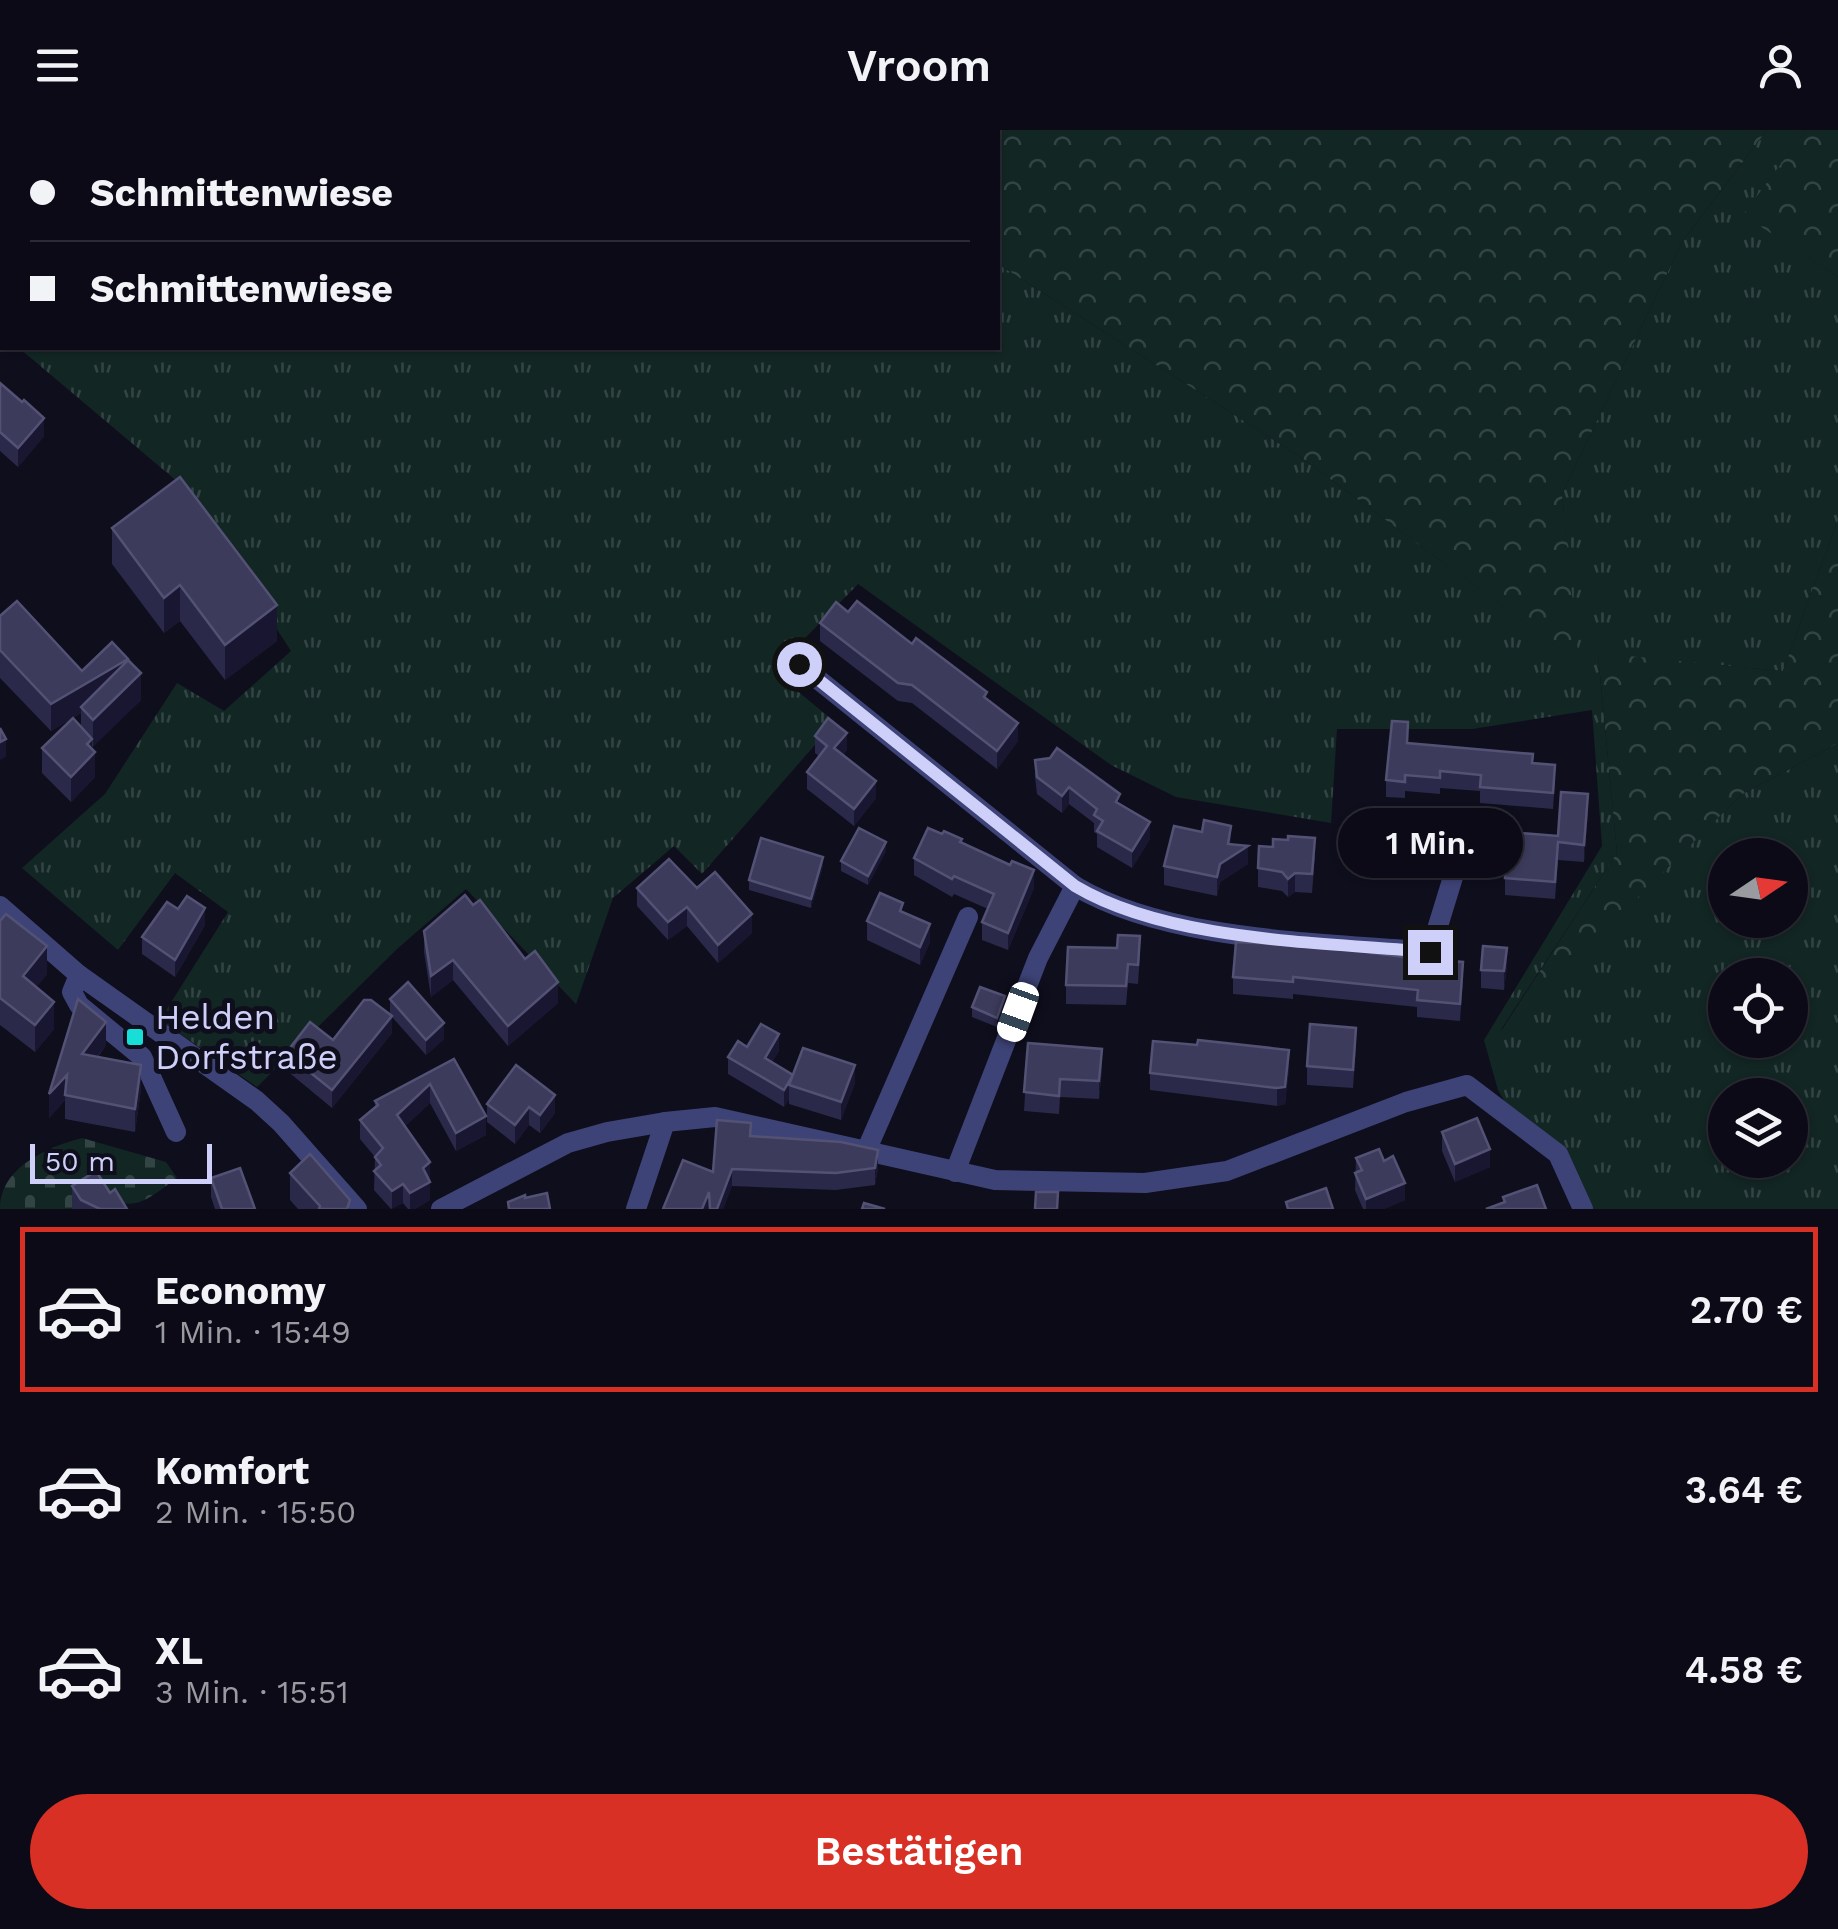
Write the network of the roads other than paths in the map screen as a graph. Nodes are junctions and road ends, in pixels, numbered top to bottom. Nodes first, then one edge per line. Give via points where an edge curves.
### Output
1 (799, 664) dead end
2 (1465, 838) dead end
3 (1075, 886) junction
4 (0, 906) edge
5 (968, 917) dead end
6 (78, 975) junction
7 (665, 1122) junction
8 (176, 1132) dead end
9 (867, 1149) junction
10 (955, 1172) junction
11 (357, 1209) edge
12 (441, 1209) edge
13 (636, 1209) edge
14 (1583, 1209) edge

1 - 3 street
2 - 3 street via 1430,952 1190,926 1101,902
3 - 10 street via 1038,958
4 - 6 street
5 - 9 street
6 - 8 street via 72,992 79,1004 142,1057
6 - 11 street via 257,1101
7 - 9 street via 715,1117
7 - 12 street via 568,1143
7 - 13 street
9 - 10 street
10 - 14 street via 995,1180 1144,1183 1227,1171 1467,1085 1558,1154

